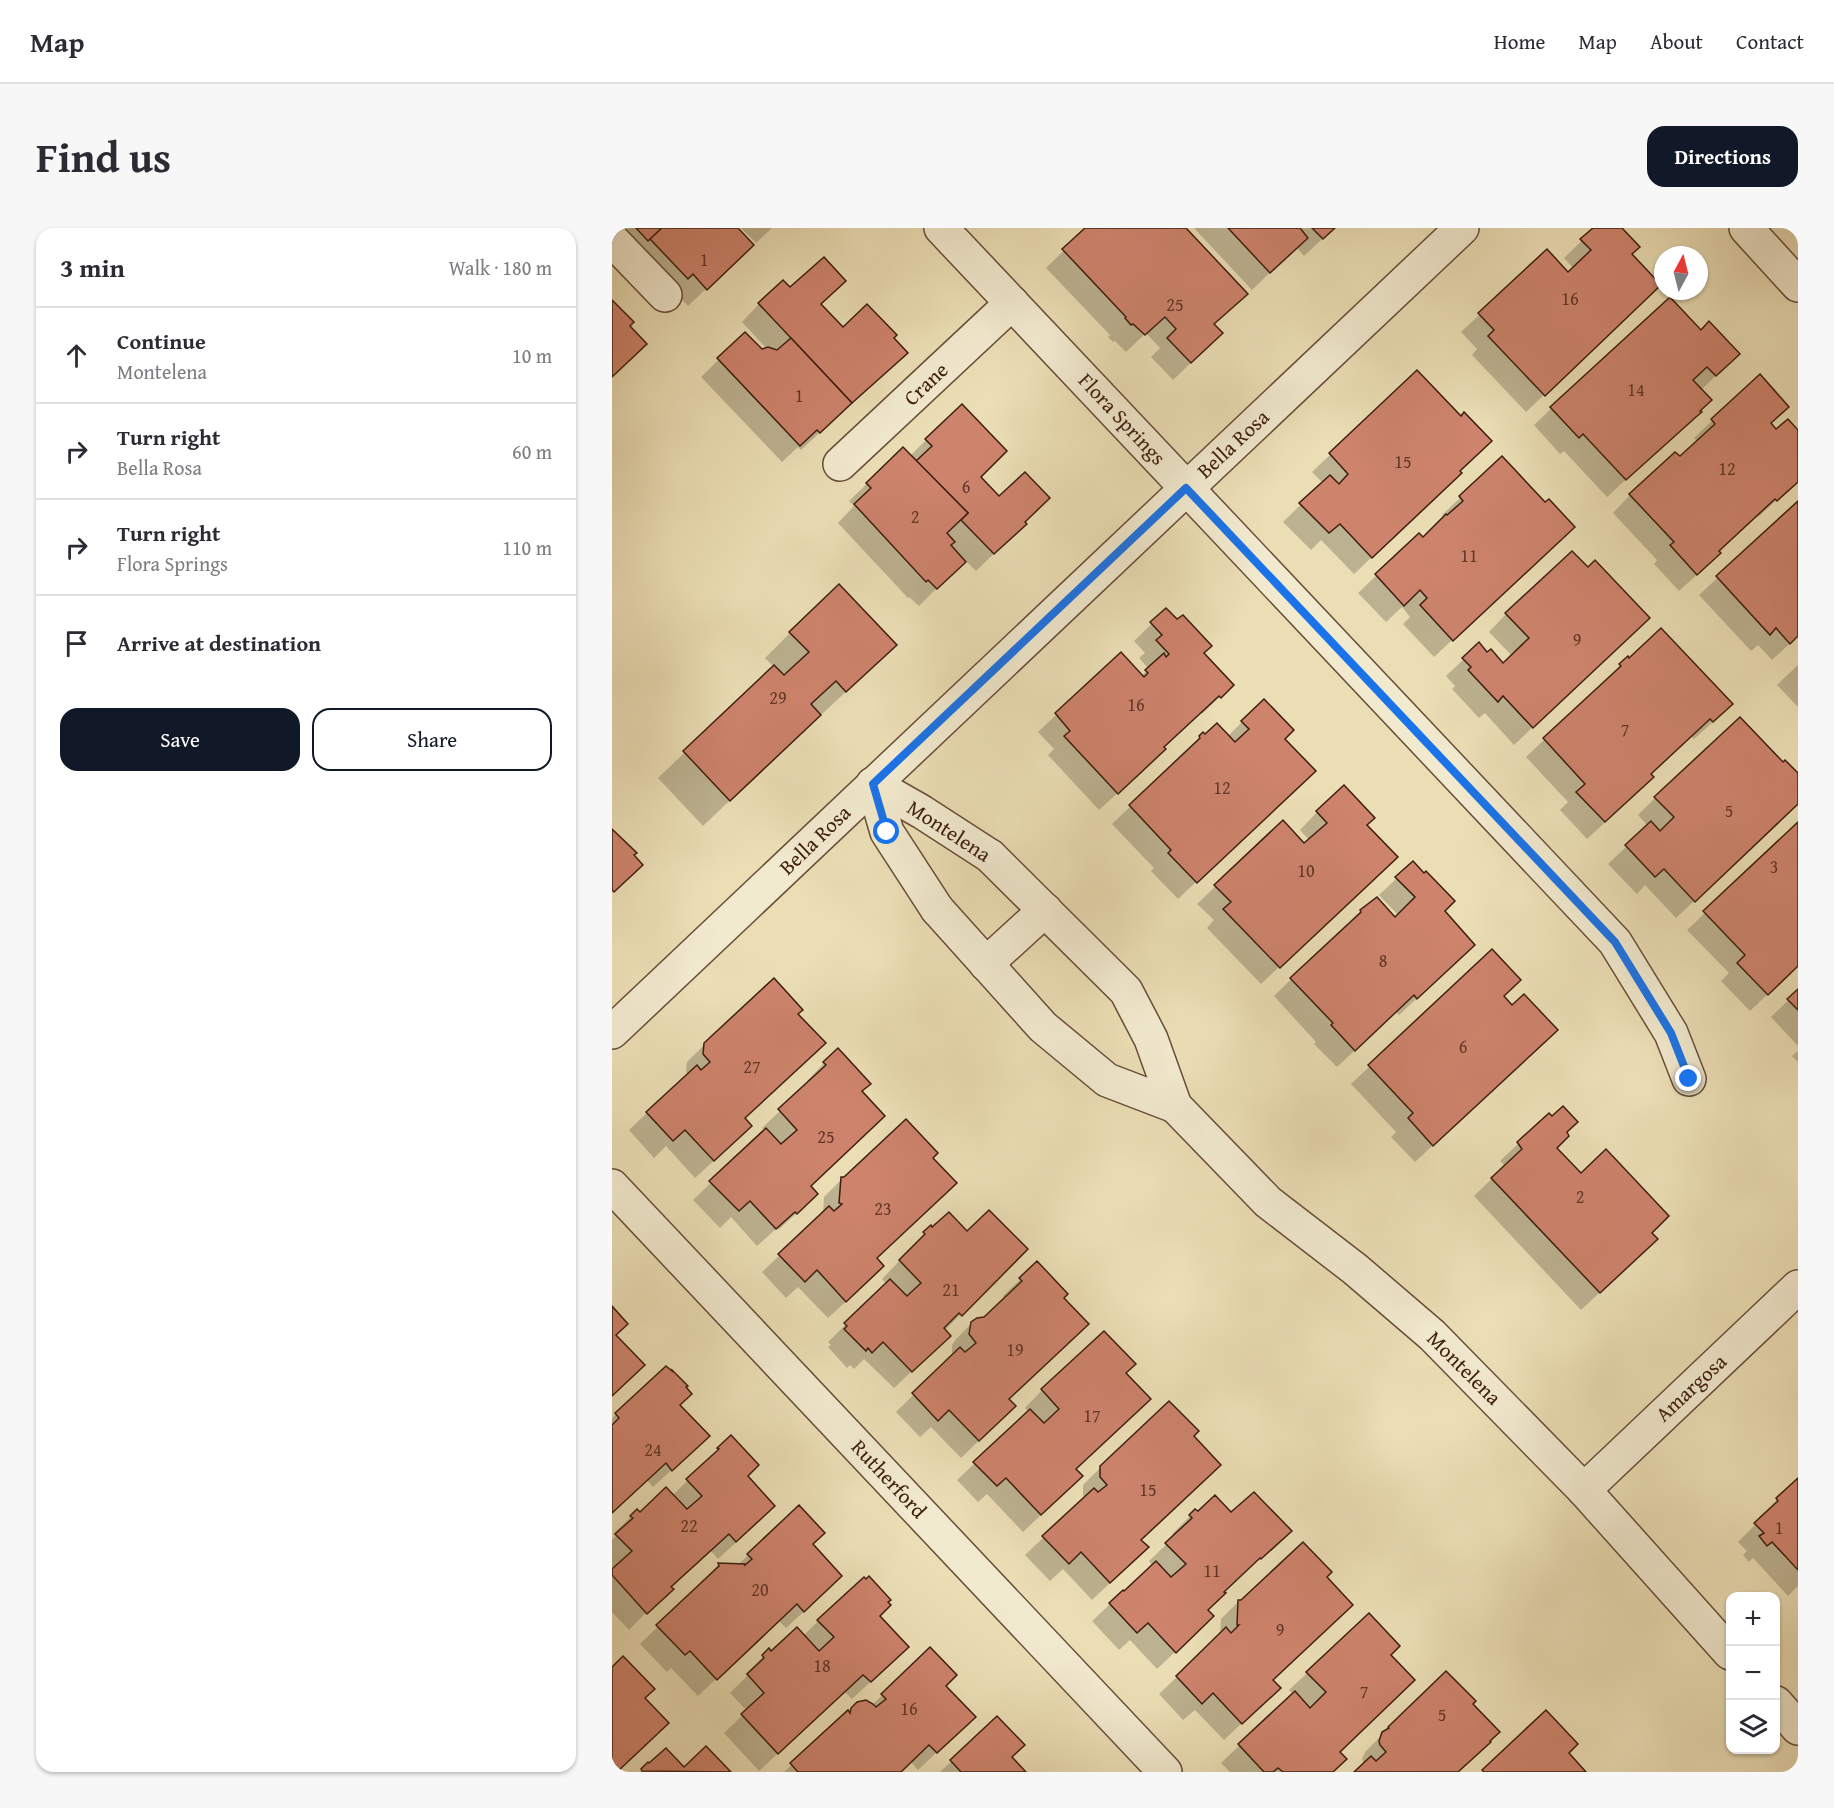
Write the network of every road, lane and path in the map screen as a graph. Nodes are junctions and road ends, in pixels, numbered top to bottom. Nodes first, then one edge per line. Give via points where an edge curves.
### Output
1 (941, 228) edge
2 (1462, 228) edge
3 (1746, 228) edge
4 (612, 240) edge
5 (1798, 285) edge
6 (665, 295) dead end
7 (1012, 303) junction
8 (840, 464) dead end
9 (1186, 488) junction
10 (873, 784) junction
11 (1045, 910) junction
12 (986, 964) junction
13 (612, 1032) edge
14 (1689, 1079) dead end
15 (1175, 1106) junction
16 (612, 1186) edge
17 (1798, 1287) edge
18 (1584, 1490) junction
19 (1726, 1647) edge
20 (1780, 1708) edge
21 (1798, 1728) edge
22 (1165, 1772) edge

1 - 7 street, Flora Springs
2 - 9 street, Bella Rosa
3 - 5 street
4 - 6 street
7 - 8 street, Crane
7 - 9 street, Flora Springs
9 - 10 street, Bella Rosa
9 - 14 street, Flora Springs via 1615,942 1671,1033
10 - 11 street, Montelena via 990,856
10 - 12 street, Montelena via 887,832 937,909
10 - 13 street, Bella Rosa
11 - 12 street
11 - 15 street, Montelena via 1126,991 1151,1039
12 - 15 street, Montelena via 1043,1027 1107,1080
15 - 18 street, Montelena via 1268,1202 1432,1335
16 - 22 street, Rutherford
17 - 18 street, Amargosa
18 - 19 street, Montelena
20 - 21 street

